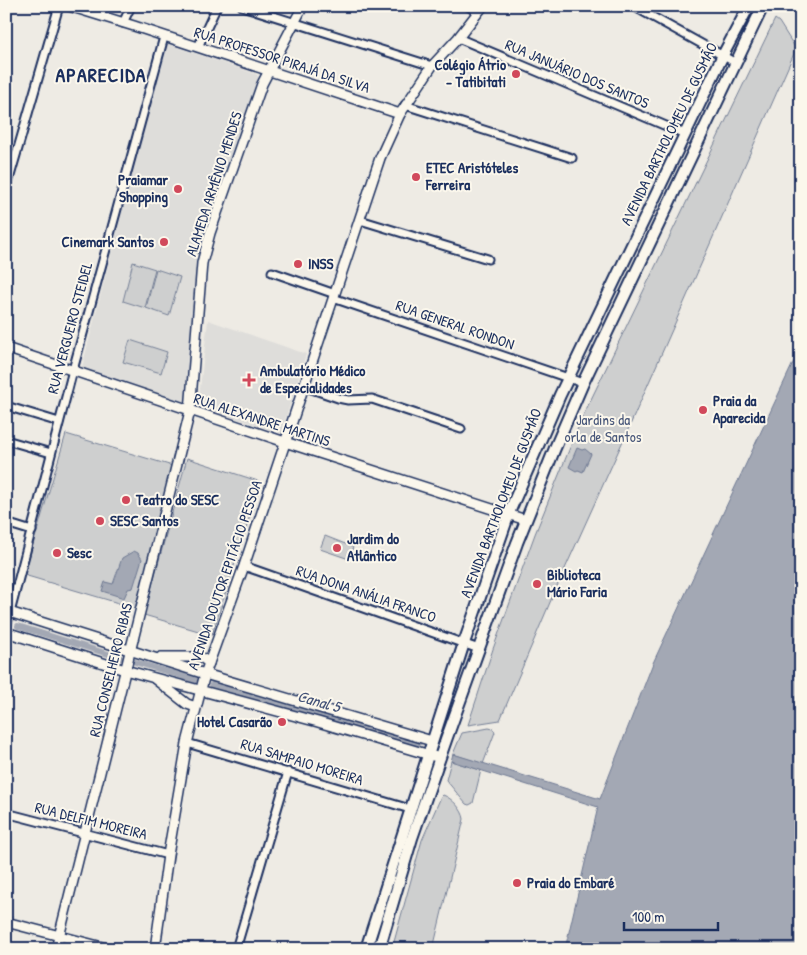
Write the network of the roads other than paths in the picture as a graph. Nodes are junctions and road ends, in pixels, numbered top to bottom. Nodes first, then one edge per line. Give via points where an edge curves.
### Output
1 (59, 6) edge
2 (69, 6) edge
3 (131, 6) edge
4 (217, 6) edge
5 (242, 6) edge
6 (303, 6) edge
7 (468, 6) edge
8 (633, 6) edge
9 (749, 6) edge
10 (764, 6) edge
11 (481, 9) edge
12 (123, 23) junction
13 (294, 23) junction
14 (164, 37) junction
15 (458, 38) junction
16 (198, 48) junction
17 (723, 55) junction
18 (736, 63) junction
19 (432, 66) junction
20 (269, 70) junction
21 (406, 105) junction
22 (400, 114) junction
23 (685, 134) junction
24 (572, 158) dead end
25 (6, 190) edge
26 (360, 220) junction
27 (488, 259) dead end
28 (272, 272) dead end
29 (334, 296) junction
30 (6, 348) edge
31 (73, 370) junction
32 (568, 377) junction
33 (583, 383) junction
34 (303, 386) junction
35 (6, 406) edge
36 (190, 411) junction
37 (59, 422) junction
38 (461, 429) dead end
39 (6, 440) edge
40 (285, 442) junction
41 (51, 453) junction
42 (509, 515) junction
43 (526, 520) junction
44 (6, 523) edge
45 (32, 531) junction
46 (244, 566) junction
47 (9, 612) edge
48 (6, 628) edge
49 (6, 632) edge
50 (464, 643) junction
51 (479, 649) junction
52 (130, 651) junction
53 (155, 658) junction
54 (209, 663) junction
55 (125, 668) junction
56 (151, 676) junction
57 (203, 682) junction
58 (196, 707) junction
59 (432, 741) junction
60 (187, 743) junction
61 (428, 754) junction
62 (440, 758) junction
63 (288, 772) junction
64 (410, 809) junction
65 (6, 813) edge
66 (85, 834) junction
67 (168, 855) junction
68 (6, 922) edge
69 (60, 937) junction
70 (56, 949) edge
71 (110, 949) edge
72 (155, 949) edge
73 (236, 949) edge
74 (366, 949) edge
75 (379, 949) edge

1 - 25 street
2 - 12 main road, RUA PROFESSOR PIRAJÁ DA SILVA
3 - 12 street
4 - 16 street
5 - 13 street
6 - 13 main road, ALAMEDA ARMÊNIO MENDES
7 - 11 street
8 - 17 street
9 - 17 main road, AVENIDA BARTHOLOMEU DE GUSMÃO
10 - 18 main road, AVENIDA BARTHOLOMEU DE GUSMÃO
11 - 15 main road, AVENIDA DOUTOR EPITÁCIO PESSOA
12 - 14 main road, RUA PROFESSOR PIRAJÁ DA SILVA
13 - 19 street
13 - 20 main road, ALAMEDA ARMÊNIO MENDES
14 - 16 main road, RUA PROFESSOR PIRAJÁ DA SILVA
14 - 31 street, RUA VERGUEIRO STEIDEL
15 - 19 main road, AVENIDA DOUTOR EPITÁCIO PESSOA
15 - 23 street, RUA JANUÁRIO DOS SANTOS
16 - 20 main road, RUA PROFESSOR PIRAJÁ DA SILVA
17 - 18 street
17 - 23 main road, AVENIDA BARTHOLOMEU DE GUSMÃO
18 - 33 main road, AVENIDA BARTHOLOMEU DE GUSMÃO
19 - 21 main road, AVENIDA DOUTOR EPITÁCIO PESSOA
20 - 22 main road, RUA PROFESSOR PIRAJÁ DA SILVA
20 - 36 main road, ALAMEDA ARMÊNIO MENDES via 237,154 202,262
21 - 22 main road, AVENIDA DOUTOR EPITÁCIO PESSOA
21 - 24 street
22 - 26 main road, AVENIDA DOUTOR EPITÁCIO PESSOA via 380,158
23 - 32 main road, AVENIDA BARTHOLOMEU DE GUSMÃO
26 - 27 street
26 - 29 main road, AVENIDA DOUTOR EPITÁCIO PESSOA
28 - 29 street, RUA GENERAL RONDON
29 - 32 street, RUA GENERAL RONDON
29 - 34 main road, AVENIDA DOUTOR EPITÁCIO PESSOA
30 - 31 main road, RUA ALEXANDRE MARTINS
31 - 36 main road, RUA ALEXANDRE MARTINS
31 - 37 street, RUA VERGUEIRO STEIDEL
32 - 33 street, RUA GENERAL RONDON
32 - 42 main road, AVENIDA BARTHOLOMEU DE GUSMÃO
33 - 43 main road, AVENIDA BARTHOLOMEU DE GUSMÃO
34 - 38 street via 348,400 372,399
34 - 40 main road, AVENIDA DOUTOR EPITÁCIO PESSOA
35 - 37 street
36 - 40 main road, RUA ALEXANDRE MARTINS
36 - 52 main road, RUA CONSELHEIRO RIBAS
37 - 41 street, RUA VERGUEIRO STEIDEL
39 - 41 street
40 - 42 main road, RUA ALEXANDRE MARTINS
40 - 46 main road, AVENIDA DOUTOR EPITÁCIO PESSOA
41 - 45 street, RUA VERGUEIRO STEIDEL
42 - 43 main road, RUA ALEXANDRE MARTINS
42 - 50 main road, AVENIDA BARTHOLOMEU DE GUSMÃO
43 - 51 main road, AVENIDA BARTHOLOMEU DE GUSMÃO
44 - 45 street
45 - 47 street, RUA VERGUEIRO STEIDEL
46 - 50 street, RUA DONA ANÁLIA FRANCO
46 - 54 main road, AVENIDA DOUTOR EPITÁCIO PESSOA
47 - 48 street, RUA VERGUEIRO STEIDEL
47 - 52 main road
49 - 55 main road
50 - 51 street, RUA DONA ANÁLIA FRANCO
50 - 59 main road, AVENIDA BARTHOLOMEU DE GUSMÃO
51 - 62 main road, AVENIDA BARTHOLOMEU DE GUSMÃO
52 - 53 main road
52 - 55 main road, RUA CONSELHEIRO RIBAS
53 - 54 main road via 201,657
53 - 57 main road
54 - 57 main road, AVENIDA DOUTOR EPITÁCIO PESSOA
55 - 56 main road
55 - 66 main road, RUA CONSELHEIRO RIBAS
56 - 57 main road
56 - 58 main road via 187,704
57 - 58 main road, AVENIDA DOUTOR EPITÁCIO PESSOA
57 - 59 main road
57 - 61 main road
58 - 60 main road, AVENIDA DOUTOR EPITÁCIO PESSOA
59 - 61 main road, AVENIDA BARTHOLOMEU DE GUSMÃO
60 - 63 street, RUA SAMPAIO MOREIRA
60 - 67 main road, AVENIDA DOUTOR EPITÁCIO PESSOA
61 - 62 main road
61 - 64 main road, AVENIDA BARTHOLOMEU DE GUSMÃO
62 - 75 main road, AVENIDA BARTHOLOMEU DE GUSMÃO
63 - 64 street, RUA SAMPAIO MOREIRA
63 - 73 street
64 - 74 main road, AVENIDA BARTHOLOMEU DE GUSMÃO
65 - 66 street, RUA DELFIM MOREIRA
66 - 67 street, RUA DELFIM MOREIRA
66 - 69 main road, RUA CONSELHEIRO RIBAS
67 - 72 main road, AVENIDA DOUTOR EPITÁCIO PESSOA
68 - 69 main road
69 - 70 main road, RUA CONSELHEIRO RIBAS
69 - 71 main road

